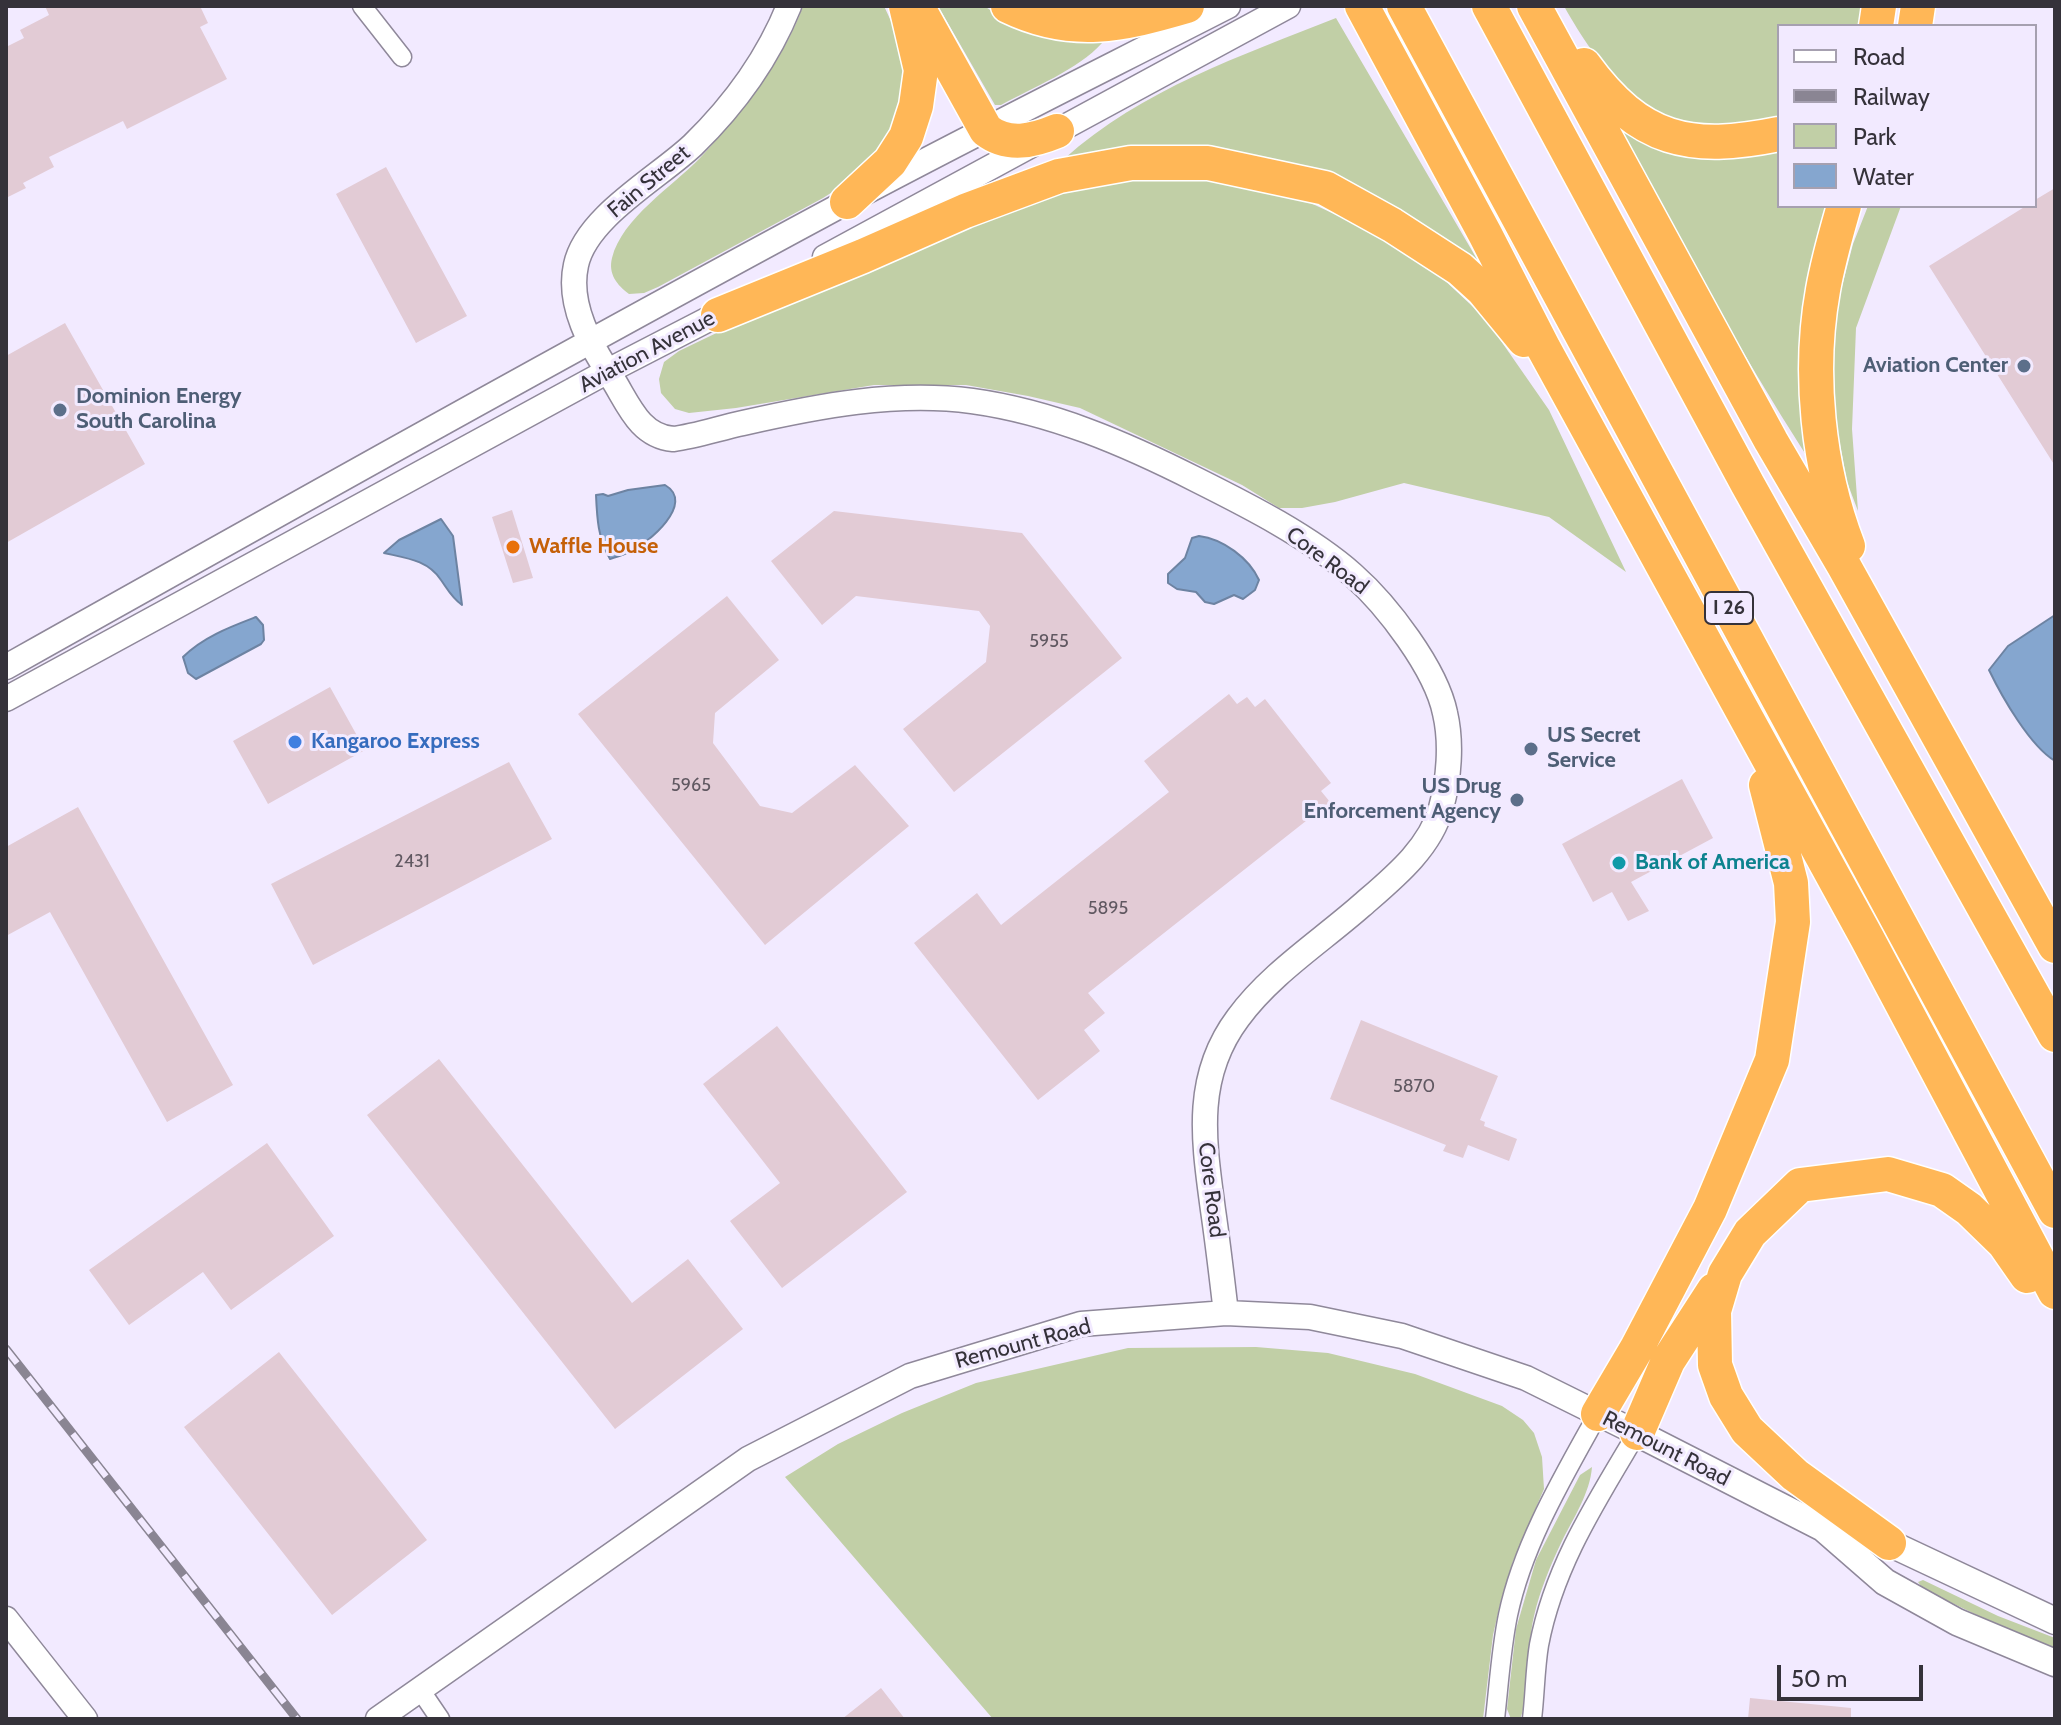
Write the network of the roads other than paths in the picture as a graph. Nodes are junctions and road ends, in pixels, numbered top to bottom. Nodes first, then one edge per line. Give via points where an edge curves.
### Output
1 (362, 6) edge
2 (789, 6) edge
3 (906, 6) edge
4 (917, 6) edge
5 (1008, 6) edge
6 (1187, 6) edge
7 (1228, 6) edge
8 (1288, 6) edge
9 (1362, 6) edge
10 (1404, 6) edge
11 (1489, 6) edge
12 (1534, 6) edge
13 (1545, 6) edge
14 (402, 57) dead end
15 (986, 130) junction
16 (1057, 131) junction
17 (1777, 134) edge
18 (847, 202) junction
19 (1843, 208) edge
20 (718, 315) junction
21 (591, 340) junction
22 (608, 371) junction
23 (1612, 472) junction
24 (1697, 627) junction
25 (6, 667) edge
26 (6, 699) edge
27 (1928, 717) junction
28 (2055, 946) edge
29 (2055, 1035) edge
30 (2055, 1211) edge
31 (1725, 1274) junction
32 (2055, 1292) edge
33 (1226, 1313) junction
34 (2055, 1315) edge
35 (1598, 1414) junction
36 (1637, 1433) junction
37 (1823, 1528) junction
38 (1889, 1543) junction
39 (6, 1619) edge
40 (2055, 1621) edge
41 (2055, 1663) edge
42 (421, 1691) junction
43 (85, 1719) edge
44 (378, 1719) edge
45 (440, 1719) edge
46 (1495, 1719) edge
47 (1532, 1719) edge

1 - 14 street
2 - 21 street, Fain Street via 768,49 721,116 603,220 580,252 575,301
3 - 18 highway via 921,70 916,106 890,162
4 - 15 highway
5 - 6 highway via 1057,24 1089,26
7 - 15 street, Aviation Avenue
8 - 16 street, Aviation Avenue
9 - 23 highway
10 - 30 highway, I 26
11 - 29 highway
12 - 27 highway
13 - 17 highway via 1615,104 1655,128 1685,141 1712,143
15 - 16 highway via 1010,141
15 - 18 street, Aviation Avenue
16 - 20 street, Aviation Avenue
18 - 21 street, Aviation Avenue
19 - 27 highway via 1818,327 1823,447 1856,568
20 - 22 street, Aviation Avenue
20 - 23 highway via 1059,176 1131,163 1208,163 1325,188 1460,269 1511,322
21 - 22 street, Fain Street
21 - 25 street, Aviation Avenue
22 - 26 street, Aviation Avenue
22 - 33 street, Core Road via 634,416 663,438 690,437 847,402 921,398 1007,408 1093,432 1219,491 1317,548 1385,607 1413,646 1445,712 1449,764 1433,829 1409,862 1279,974 1238,1018 1209,1081 1203,1133
23 - 24 highway
24 - 32 highway
24 - 35 highway via 1774,806 1791,883 1792,934 1772,1060 1710,1209
27 - 28 highway
31 - 34 highway via 1750,1233 1800,1185 1888,1174 1942,1190 1969,1209 2004,1243
31 - 36 highway via 1668,1361
31 - 38 highway via 1714,1311 1715,1365 1726,1396 1747,1430 1795,1475
33 - 35 street, Remount Road via 1310,1317 1402,1336 1526,1378
33 - 42 street, Remount Road via 1081,1324 910,1376 748,1459
35 - 36 street, Remount Road
35 - 46 street via 1557,1489 1518,1581 1508,1613
36 - 37 main road, Remount Road
36 - 47 street via 1560,1572 1539,1648
37 - 38 main road, Remount Road
37 - 41 main road, Remount Road via 1885,1582 1957,1622
38 - 40 main road, Remount Road
39 - 43 street
42 - 44 street, Remount Road
42 - 45 street

